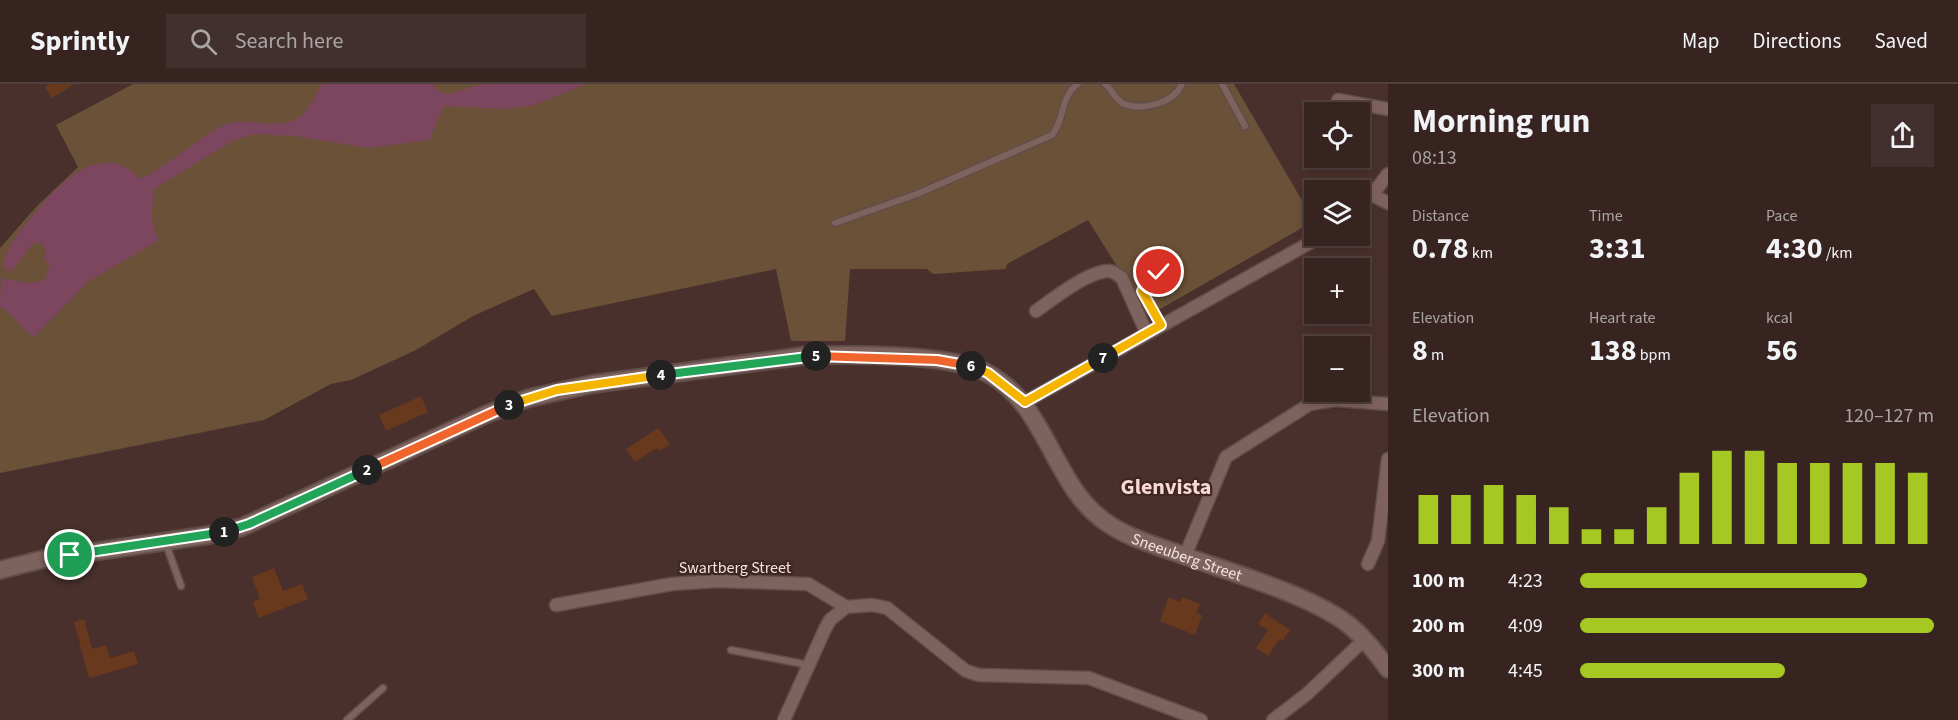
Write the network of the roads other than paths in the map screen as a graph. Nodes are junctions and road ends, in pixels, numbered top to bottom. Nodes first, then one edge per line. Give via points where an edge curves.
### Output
1 (1078, 84) edge
2 (1105, 84) edge
3 (1182, 84) edge
4 (1222, 84) edge
5 (1338, 100) dead end
6 (1388, 109) edge
7 (1245, 126) dead end
8 (1388, 174) edge
9 (1372, 195) joint
10 (1388, 203) edge
11 (834, 224) dead end
12 (1304, 246) edge
13 (1150, 254) dead end
14 (1159, 272) junction
15 (1170, 291) dead end
16 (1036, 310) dead end
17 (1161, 325) junction
18 (1147, 334) junction
19 (1025, 402) junction
20 (1388, 404) edge
21 (1388, 459) edge
22 (165, 542) junction
23 (1185, 556) junction
24 (1368, 564) dead end
25 (0, 570) edge
26 (181, 585) dead end
27 (556, 605) dead end
28 (846, 608) junction
29 (1365, 639) junction
30 (731, 650) dead end
31 (809, 665) junction
32 (1388, 669) edge
33 (383, 688) dead end
34 (347, 720) edge
35 (784, 720) edge
36 (1201, 720) edge
37 (1273, 720) edge

1 - 11 lane via 1069,91 1052,135 918,194
2 - 3 lane via 1123,103 1133,106 1159,104 1173,97
4 - 7 lane
5 - 6 street
8 - 9 street
9 - 10 street
12 - 17 street
13 - 14 lane
14 - 15 lane
14 - 17 lane via 1150,277 1142,291
16 - 18 street via 1087,279 1114,272 1122,278
17 - 18 street
18 - 19 street
19 - 22 main road via 988,373 956,362 838,354 576,387 504,407 242,527
19 - 23 main road, Sneeuberg Street via 1092,512 1136,538
20 - 23 street via 1323,400 1231,451 1219,468
21 - 24 street via 1378,541
22 - 25 main road via 44,559
22 - 26 lane
23 - 29 main road, Sneeuberg Street via 1327,610
27 - 28 street, Swartberg Street via 672,584 718,581 808,584
28 - 31 street via 831,620
28 - 36 street via 865,604 887,608 953,663 979,675 1089,678
29 - 32 main road, Sneeuberg Street
29 - 37 street
30 - 31 lane
31 - 35 street
33 - 34 lane

